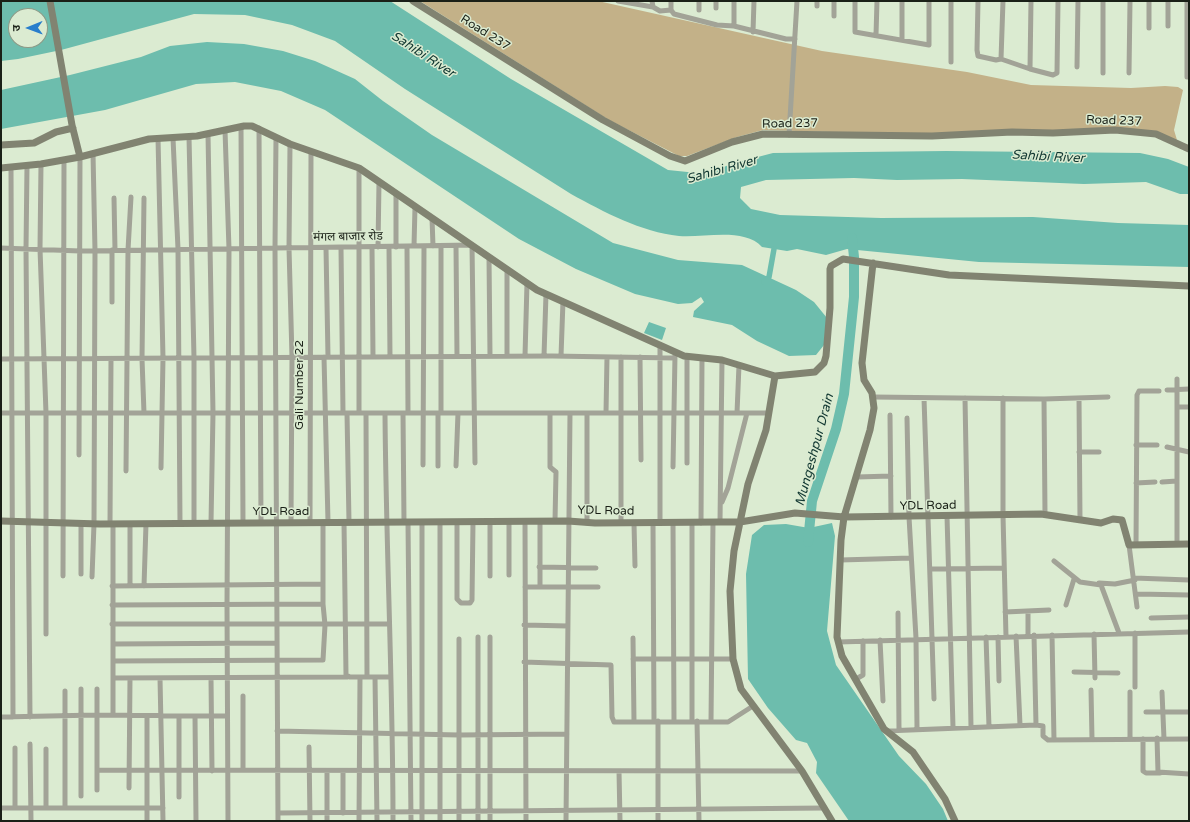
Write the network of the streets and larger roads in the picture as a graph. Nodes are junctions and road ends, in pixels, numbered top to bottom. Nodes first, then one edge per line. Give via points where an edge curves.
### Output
1 (50, 1) edge
2 (413, 1) edge
3 (618, 1) edge
4 (652, 1) edge
5 (671, 1) edge
6 (699, 1) edge
7 (716, 1) edge
8 (734, 1) edge
9 (754, 1) edge
10 (797, 1) edge
11 (834, 1) edge
12 (855, 1) edge
13 (877, 1) edge
14 (902, 1) edge
15 (929, 1) edge
16 (951, 1) edge
17 (978, 1) edge
18 (1002, 1) edge
19 (1031, 1) edge
20 (1058, 1) edge
21 (1078, 1) edge
22 (1104, 1) edge
23 (1130, 1) edge
24 (1149, 1) edge
25 (1168, 1) edge
26 (1187, 1) edge
27 (653, 7) junction
28 (716, 8) dead end
29 (671, 10) junction
30 (699, 10) dead end
31 (1188, 13) edge
32 (834, 16) dead end
33 (734, 26) junction
34 (1168, 26) dead end
35 (1149, 28) dead end
36 (754, 32) junction
37 (876, 35) junction
38 (795, 39) junction
39 (902, 40) junction
40 (1188, 52) edge
41 (1001, 59) junction
42 (951, 62) dead end
43 (1077, 67) dead end
44 (1030, 70) junction
45 (1103, 73) dead end
46 (1129, 73) dead end
47 (1189, 77) edge
48 (72, 126) junction
49 (241, 126) junction
50 (260, 128) junction
51 (225, 130) junction
52 (208, 134) junction
53 (789, 134) junction
54 (189, 136) junction
55 (276, 137) junction
56 (158, 138) junction
57 (173, 138) junction
58 (290, 144) junction
59 (1, 145) edge
60 (1189, 149) edge
61 (311, 152) junction
62 (93, 153) junction
63 (80, 157) junction
64 (64, 160) junction
65 (41, 164) junction
66 (27, 166) junction
67 (11, 167) junction
68 (1, 168) edge
69 (359, 168) junction
70 (379, 182) junction
71 (396, 194) junction
72 (131, 197) dead end
73 (114, 198) dead end
74 (144, 198) dead end
75 (416, 207) junction
76 (432, 218) junction
77 (472, 245) junction
78 (407, 246) junction
79 (414, 246) junction
80 (424, 246) junction
81 (432, 246) junction
82 (441, 246) junction
83 (456, 246) junction
84 (358, 247) junction
85 (375, 247) junction
86 (389, 247) junction
87 (396, 247) junction
88 (1, 248) edge
89 (11, 248) junction
90 (242, 248) junction
91 (260, 248) junction
92 (275, 248) junction
93 (289, 248) junction
94 (310, 248) junction
95 (326, 248) junction
96 (341, 248) junction
97 (26, 249) junction
98 (40, 249) junction
99 (161, 249) junction
100 (178, 249) junction
101 (193, 249) junction
102 (210, 249) junction
103 (228, 249) junction
104 (63, 250) junction
105 (114, 250) junction
106 (128, 250) junction
107 (143, 250) junction
108 (80, 251) junction
109 (95, 251) junction
110 (489, 257) junction
111 (873, 263) junction
112 (507, 269) junction
113 (527, 283) junction
114 (1189, 286) edge
115 (546, 294) junction
116 (563, 301) junction
117 (112, 302) dead end
118 (660, 345) junction
119 (675, 355) junction
120 (441, 356) junction
121 (457, 356) junction
122 (474, 356) junction
123 (490, 356) junction
124 (507, 356) junction
125 (525, 356) junction
126 (544, 356) junction
127 (561, 356) junction
128 (688, 356) junction
129 (243, 357) junction
130 (261, 357) junction
131 (276, 357) junction
132 (292, 357) junction
133 (310, 357) junction
134 (326, 357) junction
135 (343, 357) junction
136 (359, 357) junction
137 (374, 357) junction
138 (390, 357) junction
139 (407, 357) junction
140 (424, 357) junction
141 (607, 357) junction
142 (621, 357) junction
143 (640, 357) junction
144 (142, 358) junction
145 (163, 358) junction
146 (178, 358) junction
147 (194, 358) junction
148 (212, 358) junction
149 (228, 358) junction
150 (660, 358) junction
151 (702, 358) junction
152 (1, 359) edge
153 (12, 359) junction
154 (27, 359) junction
155 (44, 359) junction
156 (63, 359) junction
157 (79, 359) junction
158 (94, 359) junction
159 (111, 359) junction
160 (127, 359) junction
161 (722, 360) junction
162 (738, 365) junction
163 (775, 376) junction
164 (1177, 379) dead end
165 (1189, 389) edge
166 (1167, 390) dead end
167 (1177, 390) junction
168 (1159, 391) dead end
169 (873, 397) junction
170 (1108, 397) dead end
171 (924, 398) junction
172 (964, 398) junction
173 (1003, 398) junction
174 (1079, 398) junction
175 (1044, 399) junction
176 (1177, 407) junction
177 (1189, 407) edge
178 (277, 412) junction
179 (291, 412) junction
180 (1, 413) edge
181 (13, 413) junction
182 (29, 413) junction
183 (46, 413) junction
184 (62, 413) junction
185 (126, 413) junction
186 (144, 413) junction
187 (162, 413) junction
188 (179, 413) junction
189 (194, 413) junction
190 (212, 413) junction
191 (227, 413) junction
192 (243, 413) junction
193 (262, 413) junction
194 (310, 413) junction
195 (325, 413) junction
196 (345, 413) junction
197 (359, 413) junction
198 (366, 413) junction
199 (385, 413) junction
200 (406, 413) junction
201 (423, 413) junction
202 (439, 413) junction
203 (458, 413) junction
204 (474, 413) junction
205 (550, 413) junction
206 (570, 413) junction
207 (587, 413) junction
208 (606, 413) junction
209 (622, 413) junction
210 (640, 413) junction
211 (659, 413) junction
212 (674, 413) junction
213 (687, 413) junction
214 (702, 413) junction
215 (721, 413) junction
216 (737, 413) junction
217 (747, 413) junction
218 (769, 413) junction
219 (78, 414) junction
220 (94, 414) junction
221 (112, 414) junction
222 (890, 415) dead end
223 (907, 418) dead end
224 (1136, 445) junction
225 (1157, 445) dead end
226 (1168, 447) dead end
227 (1177, 449) junction
228 (1079, 452) junction
229 (1099, 452) dead end
230 (1189, 452) edge
231 (79, 455) dead end
232 (641, 460) dead end
233 (687, 462) dead end
234 (475, 463) dead end
235 (422, 465) dead end
236 (438, 466) dead end
237 (456, 466) dead end
238 (673, 467) dead end
239 (161, 468) dead end
240 (126, 471) dead end
241 (891, 476) junction
242 (857, 477) junction
243 (1155, 482) dead end
244 (1162, 482) dead end
245 (1177, 482) junction
246 (1136, 483) junction
247 (720, 504) junction
248 (1045, 514) junction
249 (1003, 515) junction
250 (947, 516) junction
251 (966, 516) junction
252 (844, 517) junction
253 (892, 517) junction
254 (909, 517) junction
255 (928, 517) junction
256 (1080, 520) junction
257 (1, 521) edge
258 (12, 521) junction
259 (509, 521) junction
260 (525, 521) junction
261 (540, 521) junction
262 (555, 521) junction
263 (568, 521) junction
264 (29, 522) junction
265 (46, 522) junction
266 (291, 522) junction
267 (310, 522) junction
268 (326, 522) junction
269 (346, 522) junction
270 (366, 522) junction
271 (386, 522) junction
272 (406, 522) junction
273 (422, 522) junction
274 (440, 522) junction
275 (457, 522) junction
276 (473, 522) junction
277 (490, 522) junction
278 (701, 522) junction
279 (716, 522) junction
280 (740, 522) junction
281 (64, 523) junction
282 (180, 523) junction
283 (194, 523) junction
284 (211, 523) junction
285 (228, 523) junction
286 (243, 523) junction
287 (261, 523) junction
288 (276, 523) junction
289 (587, 523) junction
290 (621, 523) junction
291 (634, 523) junction
292 (656, 523) junction
293 (673, 523) junction
294 (692, 523) junction
295 (81, 524) junction
296 (94, 524) junction
297 (112, 524) junction
298 (130, 524) junction
299 (146, 524) junction
300 (1176, 544) junction
301 (1189, 544) edge
302 (1133, 545) junction
303 (911, 558) junction
304 (840, 560) junction
305 (1054, 561) dead end
306 (635, 566) dead end
307 (540, 567) junction
308 (568, 567) junction
309 (596, 568) dead end
310 (949, 568) junction
311 (967, 568) junction
312 (1004, 568) junction
313 (930, 569) junction
314 (81, 574) dead end
315 (510, 575) dead end
316 (63, 576) dead end
317 (92, 576) dead end
318 (490, 576) dead end
319 (1074, 578) junction
320 (1134, 579) junction
321 (1189, 580) edge
322 (1099, 583) junction
323 (323, 584) junction
324 (227, 585) junction
325 (112, 586) junction
326 (130, 586) junction
327 (144, 586) junction
328 (276, 586) junction
329 (525, 587) junction
330 (540, 587) junction
331 (568, 587) junction
332 (598, 587) dead end
333 (1137, 594) junction
334 (1189, 595) edge
335 (276, 603) junction
336 (323, 604) junction
337 (1066, 604) dead end
338 (112, 605) junction
339 (227, 605) junction
340 (1137, 607) dead end
341 (1049, 610) dead end
342 (1028, 611) junction
343 (1005, 612) junction
344 (898, 613) dead end
345 (1189, 616) edge
346 (1151, 618) dead end
347 (276, 623) junction
348 (112, 624) junction
349 (227, 624) junction
350 (345, 624) junction
351 (367, 624) junction
352 (389, 624) junction
353 (325, 625) junction
354 (524, 625) junction
355 (568, 626) junction
356 (1189, 632) edge
357 (1135, 633) junction
358 (46, 634) dead end
359 (1094, 634) junction
360 (1119, 634) junction
361 (1034, 635) junction
362 (1052, 635) junction
363 (1016, 636) junction
364 (1028, 636) junction
365 (490, 637) dead end
366 (998, 637) junction
367 (1006, 637) junction
368 (478, 638) dead end
369 (634, 638) dead end
370 (916, 638) junction
371 (932, 638) junction
372 (951, 638) junction
373 (968, 638) junction
374 (986, 638) junction
375 (459, 639) dead end
376 (898, 639) junction
377 (880, 640) junction
378 (863, 641) junction
379 (838, 642) junction
380 (227, 643) junction
381 (276, 643) junction
382 (113, 644) junction
383 (734, 659) junction
384 (227, 660) junction
385 (634, 660) junction
386 (654, 660) junction
387 (673, 660) junction
388 (691, 660) junction
389 (711, 660) junction
390 (113, 661) junction
391 (276, 661) junction
392 (524, 662) junction
393 (568, 664) junction
394 (1074, 672) dead end
395 (1118, 673) dead end
396 (1095, 675) junction
397 (348, 677) junction
398 (360, 677) junction
399 (367, 677) junction
400 (375, 677) junction
401 (390, 677) junction
402 (113, 678) junction
403 (130, 678) junction
404 (160, 678) junction
405 (211, 678) junction
406 (227, 678) junction
407 (276, 678) junction
408 (856, 679) junction
409 (999, 681) dead end
410 (1135, 687) dead end
411 (81, 689) dead end
412 (97, 689) dead end
413 (1091, 690) dead end
414 (65, 691) dead end
415 (1130, 692) dead end
416 (1162, 692) dead end
417 (243, 696) dead end
418 (934, 699) dead end
419 (883, 701) dead end
420 (753, 706) junction
421 (1146, 712) dead end
422 (1163, 712) junction
423 (1189, 712) edge
424 (81, 715) junction
425 (97, 715) junction
426 (113, 715) junction
427 (65, 716) junction
428 (129, 716) junction
429 (147, 716) junction
430 (162, 716) junction
431 (179, 716) junction
432 (195, 716) junction
433 (212, 716) junction
434 (227, 716) junction
435 (1, 717) edge
436 (13, 717) junction
437 (30, 717) junction
438 (694, 721) junction
439 (634, 722) junction
440 (656, 722) junction
441 (674, 722) junction
442 (711, 722) junction
443 (1020, 725) junction
444 (1036, 725) junction
445 (953, 727) junction
446 (971, 727) junction
447 (989, 727) junction
448 (917, 728) junction
449 (899, 729) junction
450 (277, 730) junction
451 (885, 731) junction
452 (360, 732) junction
453 (376, 733) junction
454 (393, 733) junction
455 (410, 733) junction
456 (422, 733) junction
457 (440, 734) junction
458 (525, 734) junction
459 (566, 734) junction
460 (459, 735) junction
461 (477, 735) junction
462 (490, 735) junction
463 (1157, 738) junction
464 (1092, 739) junction
465 (1130, 739) junction
466 (1143, 739) junction
467 (1164, 739) junction
468 (1189, 739) edge
469 (1054, 740) junction
470 (30, 744) dead end
471 (309, 747) dead end
472 (15, 748) dead end
473 (46, 749) dead end
474 (98, 770) junction
475 (130, 770) junction
476 (147, 770) junction
477 (162, 770) junction
478 (243, 770) junction
479 (278, 770) junction
480 (310, 770) junction
481 (327, 770) junction
482 (377, 770) junction
483 (393, 770) junction
484 (411, 770) junction
485 (422, 770) junction
486 (440, 770) junction
487 (459, 770) junction
488 (477, 770) junction
489 (490, 770) junction
490 (179, 771) junction
491 (195, 771) junction
492 (212, 771) junction
493 (228, 771) junction
494 (343, 771) junction
495 (360, 771) junction
496 (525, 771) junction
497 (566, 771) junction
498 (619, 771) junction
499 (658, 771) junction
500 (698, 771) junction
501 (802, 771) junction
502 (1160, 773) junction
503 (1189, 774) edge
504 (129, 788) dead end
505 (97, 790) dead end
506 (81, 796) dead end
507 (179, 797) dead end
508 (31, 807) junction
509 (46, 807) junction
510 (65, 807) junction
511 (147, 807) junction
512 (1, 808) edge
513 (15, 808) junction
514 (163, 808) junction
515 (825, 808) junction
516 (699, 809) junction
517 (619, 810) junction
518 (658, 810) junction
519 (526, 811) junction
520 (566, 811) junction
521 (422, 812) junction
522 (440, 812) junction
523 (459, 812) junction
524 (478, 812) junction
525 (490, 812) junction
526 (278, 813) junction
527 (310, 813) junction
528 (327, 813) junction
529 (377, 813) junction
530 (393, 813) junction
531 (411, 813) junction
532 (343, 814) junction
533 (359, 814) junction
534 (31, 821) edge
535 (148, 821) edge
536 (163, 821) edge
537 (196, 821) edge
538 (228, 821) edge
539 (278, 821) edge
540 (310, 821) edge
541 (327, 821) edge
542 (359, 821) edge
543 (377, 821) edge
544 (393, 821) edge
545 (411, 821) edge
546 (422, 821) edge
547 (440, 821) edge
548 (459, 821) edge
549 (478, 821) edge
550 (490, 821) edge
551 (526, 821) edge
552 (566, 821) edge
553 (620, 821) edge
554 (658, 821) edge
555 (699, 821) edge
556 (832, 821) edge
557 (955, 821) edge

1 - 48 street
2 - 53 street, Road 237 via 603,120 670,156 685,161 732,142 763,134
3 - 27 street
4 - 27 street
5 - 29 street
6 - 30 street
7 - 28 street
8 - 33 street
9 - 36 street
10 - 38 street
11 - 32 street
12 - 37 street via 855,32
13 - 37 street
14 - 39 street
15 - 39 street via 929,45
16 - 42 street
17 - 41 street via 978,56
18 - 41 street
19 - 44 street
20 - 44 street via 1057,73 1053,75
21 - 43 street
22 - 45 street
23 - 46 street
24 - 35 street
25 - 34 street
26 - 31 street
27 - 29 street via 660,11
29 - 33 street via 674,14 699,21
31 - 40 street
33 - 36 street
36 - 38 street
37 - 39 street
38 - 53 street
40 - 47 street via 1186,77
41 - 44 street
48 - 59 street via 34,143
48 - 63 street
49 - 50 street
49 - 51 street
49 - 90 street
50 - 55 street
50 - 91 street
51 - 52 street
51 - 103 street
52 - 54 street
52 - 102 street
53 - 60 street, Road 237 via 932,136 1115,130 1156,134
54 - 57 street
54 - 101 street
55 - 58 street
55 - 92 street
56 - 57 street
56 - 62 street
56 - 99 street
57 - 100 street
58 - 61 street
58 - 93 street
61 - 69 street
61 - 94 street, Gali Number 22
62 - 63 street
62 - 109 street
63 - 64 street
63 - 108 street
64 - 65 street
64 - 104 street
65 - 66 street
65 - 98 street
66 - 67 street
66 - 97 street
67 - 68 street
67 - 89 street
69 - 70 street
69 - 84 street
70 - 71 street
70 - 85 street
71 - 75 street
71 - 87 street
72 - 106 street
73 - 105 street
74 - 107 street
75 - 76 street
75 - 79 street
76 - 77 street
76 - 81 street
77 - 83 street, मंगल बाजार रोड
77 - 110 street
77 - 122 street
78 - 79 street, मंगल बाजार रोड
78 - 87 street, मंगल बाजार रोड
78 - 139 street
79 - 80 street, मंगल बाजार रोड
80 - 81 street, मंगल बाजार रोड
80 - 140 street
81 - 82 street, मंगल बाजार रोड
82 - 83 street, मंगल बाजार रोड
82 - 120 street
83 - 121 street
84 - 85 street, मंगल बाजार रोड
84 - 96 street, मंगल बाजार रोड
84 - 136 street
85 - 86 street, मंगल बाजार रोड
85 - 137 street
86 - 87 street, मंगल बाजार रोड
86 - 138 street
88 - 89 street, मंगल बाजार रोड
89 - 97 street, मंगल बाजार रोड
89 - 153 street
90 - 91 street, मंगल बाजार रोड
90 - 103 street, मंगल बाजार रोड
90 - 129 street
91 - 92 street, मंगल बाजार रोड
91 - 130 street
92 - 93 street, मंगल बाजार रोड
92 - 131 street
93 - 94 street, मंगल बाजार रोड
93 - 132 street
94 - 95 street, मंगल बाजार रोड
94 - 133 street, Gali Number 22
95 - 96 street, मंगल बाजार रोड
95 - 134 street
96 - 135 street
97 - 98 street, मंगल बाजार रोड
97 - 154 street
98 - 104 street, मंगल बाजार रोड
98 - 155 street
99 - 100 street, मंगल बाजार रोड
99 - 107 street, मंगल बाजार रोड
99 - 145 street
100 - 101 street, मंगल बाजार रोड
100 - 146 street
101 - 102 street, मंगल बाजार रोड
101 - 147 street
102 - 103 street, मंगल बाजार रोड
102 - 148 street
103 - 149 street
104 - 108 street, मंगल बाजार रोड
104 - 156 street
105 - 106 street, मंगल बाजार रोड
105 - 109 street, मंगल बाजार रोड
105 - 117 street
106 - 107 street, मंगल बाजार रोड
106 - 160 street
107 - 144 street
108 - 109 street, मंगल बाजार रोड
108 - 157 street
109 - 158 street
110 - 112 street
110 - 123 street
111 - 114 street via 948,275
111 - 163 street via 843,259 831,266 830,308 824,363 815,372
111 - 169 street via 862,363 864,382
112 - 113 street
112 - 124 street
113 - 115 street
113 - 125 street
115 - 116 street
115 - 126 street
116 - 118 street
116 - 127 street
118 - 119 street
118 - 150 street
119 - 128 street
119 - 150 street
119 - 212 street
120 - 121 street
120 - 140 street
120 - 202 street
121 - 122 street
122 - 123 street
122 - 204 street
123 - 124 street
124 - 125 street
125 - 126 street
126 - 127 street
127 - 141 street
128 - 151 street
128 - 213 street
129 - 130 street
129 - 149 street
129 - 192 street
130 - 131 street
130 - 193 street
131 - 132 street
131 - 178 street
132 - 133 street
132 - 179 street
133 - 134 street
133 - 194 street, Gali Number 22
134 - 135 street
134 - 195 street
135 - 136 street
135 - 196 street
136 - 137 street
136 - 197 street
137 - 138 street
138 - 139 street
139 - 140 street
139 - 200 street
140 - 201 street
141 - 142 street
141 - 208 street
142 - 143 street
142 - 209 street
143 - 150 street
143 - 210 street
144 - 145 street
144 - 160 street
144 - 186 street
145 - 146 street
145 - 187 street
146 - 147 street
146 - 188 street
147 - 148 street
147 - 189 street
148 - 149 street
148 - 190 street
149 - 191 street
150 - 211 street
151 - 161 street
151 - 214 street
152 - 153 street
153 - 154 street
153 - 181 street
154 - 155 street
154 - 182 street
155 - 156 street
155 - 183 street
156 - 157 street
156 - 184 street
157 - 158 street
157 - 219 street
158 - 159 street
158 - 220 street
159 - 160 street
159 - 221 street
160 - 185 street
161 - 162 street
161 - 215 street
162 - 163 street
162 - 216 street
163 - 218 street
164 - 167 street
165 - 167 street
166 - 167 street
167 - 176 street
168 - 224 street via 1137,392
169 - 171 street
169 - 242 street via 870,430
170 - 174 street
171 - 172 street
171 - 255 street
172 - 173 street
172 - 251 street
173 - 175 street
173 - 249 street
174 - 175 street
174 - 228 street
175 - 248 street
176 - 177 street
176 - 227 street
178 - 179 street
178 - 193 street
178 - 288 street
179 - 194 street
179 - 266 street
180 - 181 street
181 - 182 street
181 - 258 street
182 - 183 street
182 - 264 street
183 - 184 street
183 - 265 street
184 - 219 street
184 - 281 street
185 - 186 street
185 - 221 street
185 - 240 street
186 - 187 street
187 - 188 street
187 - 239 street
188 - 189 street
188 - 282 street
189 - 190 street
189 - 283 street
190 - 191 street
190 - 284 street
191 - 192 street
191 - 285 street
192 - 193 street
192 - 286 street
193 - 287 street
194 - 195 street
194 - 267 street, Gali Number 22
195 - 196 street
195 - 268 street
196 - 197 street
196 - 269 street
197 - 198 street
198 - 199 street
198 - 270 street
199 - 200 street
199 - 271 street
200 - 201 street
200 - 272 street
201 - 202 street
201 - 235 street
202 - 203 street
202 - 236 street
203 - 204 street
203 - 237 street
204 - 205 street
204 - 234 street
205 - 206 street
205 - 262 street via 550,467 556,472
206 - 207 street
206 - 263 street
207 - 208 street
207 - 289 street
208 - 209 street
209 - 210 street
209 - 290 street
210 - 211 street
210 - 232 street
211 - 212 street
211 - 292 street
212 - 213 street
212 - 238 street
213 - 214 street
213 - 233 street
214 - 215 street
214 - 278 street
215 - 216 street
215 - 247 street
216 - 217 street
217 - 218 street
217 - 247 street via 728,488
218 - 280 street via 748,484
219 - 220 street
219 - 231 street
220 - 221 street
220 - 296 street
221 - 297 street
222 - 241 street
223 - 254 street
224 - 225 street
224 - 246 street
226 - 227 street
227 - 230 street
227 - 245 street
228 - 229 street
228 - 256 street
241 - 242 street
241 - 253 street
242 - 252 street
243 - 246 street
244 - 245 street
245 - 300 street
246 - 302 street
247 - 279 street
248 - 249 street, YDL Road
248 - 256 street, YDL Road
249 - 251 street, YDL Road
249 - 312 street
250 - 251 street, YDL Road
250 - 255 street, YDL Road
250 - 310 street
251 - 311 street
252 - 253 street, YDL Road
252 - 280 street, YDL Road via 800,514
252 - 304 street
253 - 254 street, YDL Road
254 - 255 street, YDL Road
254 - 303 street
255 - 313 street
256 - 302 street, YDL Road via 1101,523 1113,519 1122,520
257 - 258 street, YDL Road
258 - 264 street, YDL Road
258 - 436 street
259 - 260 street, YDL Road
259 - 277 street, YDL Road
259 - 315 street
260 - 261 street, YDL Road
260 - 329 street
261 - 262 street, YDL Road
261 - 307 street
262 - 263 street, YDL Road
263 - 289 street, YDL Road
263 - 308 street
264 - 265 street, YDL Road
264 - 437 street
265 - 281 street, YDL Road
265 - 358 street
266 - 267 street, YDL Road
266 - 288 street, YDL Road
267 - 268 street, YDL Road
268 - 269 street, YDL Road
268 - 323 street
269 - 270 street, YDL Road
269 - 350 street
270 - 271 street, YDL Road
270 - 351 street
271 - 272 street, YDL Road
271 - 352 street
272 - 273 street, YDL Road
272 - 455 street
273 - 274 street, YDL Road
273 - 456 street
274 - 275 street, YDL Road
274 - 457 street
275 - 276 street, YDL Road
275 - 276 street via 457,599 461,603 470,603
276 - 277 street, YDL Road
277 - 318 street
278 - 279 street, YDL Road
278 - 294 street, YDL Road
279 - 280 street, YDL Road
279 - 389 street
280 - 383 street via 730,585
281 - 295 street, YDL Road
281 - 316 street
282 - 283 street, YDL Road
282 - 299 street, YDL Road
283 - 284 street, YDL Road
284 - 285 street, YDL Road
285 - 286 street, YDL Road
285 - 324 street
286 - 287 street, YDL Road
287 - 288 street, YDL Road
288 - 328 street
289 - 290 street, YDL Road
290 - 291 street, YDL Road
291 - 292 street, YDL Road
291 - 306 street
292 - 293 street, YDL Road
292 - 386 street
293 - 294 street, YDL Road
293 - 387 street
294 - 388 street
295 - 296 street, YDL Road
295 - 314 street
296 - 297 street, YDL Road
296 - 317 street
297 - 298 street, YDL Road
297 - 325 street
298 - 299 street, YDL Road
298 - 326 street
299 - 327 street
300 - 301 street
300 - 302 street
302 - 320 street
303 - 304 street
303 - 370 street
304 - 379 street
305 - 319 street
307 - 308 street
307 - 330 street
308 - 309 street
308 - 331 street
310 - 311 street
310 - 313 street
310 - 372 street
311 - 312 street
311 - 373 street
312 - 343 street
313 - 371 street
319 - 322 street via 1080,582
319 - 337 street
320 - 321 street
320 - 322 street via 1115,584
320 - 333 street
322 - 360 street
323 - 328 street
323 - 336 street
324 - 327 street
324 - 328 street
324 - 339 street
325 - 326 street
325 - 338 street
326 - 327 street
328 - 335 street
329 - 330 street
329 - 354 street
330 - 331 street
331 - 332 street
331 - 355 street
333 - 334 street
333 - 340 street
335 - 336 street
335 - 339 street
335 - 347 street
336 - 353 street
338 - 339 street
338 - 348 street
339 - 349 street
341 - 342 street
342 - 343 street
342 - 364 street
343 - 367 street
344 - 376 street
345 - 346 street
347 - 349 street
347 - 353 street
347 - 381 street
348 - 349 street
348 - 382 street
349 - 380 street
350 - 351 street
350 - 353 street
350 - 397 street via 345,672
351 - 352 street
351 - 399 street
352 - 401 street
353 - 391 street via 323,660
354 - 355 street
354 - 392 street
355 - 393 street
356 - 357 street
357 - 360 street
357 - 410 street
359 - 360 street
359 - 362 street
359 - 396 street
361 - 362 street
361 - 364 street
361 - 444 street
362 - 469 street
363 - 364 street
363 - 367 street
363 - 443 street
365 - 462 street
366 - 367 street
366 - 374 street
366 - 409 street
368 - 461 street
369 - 385 street
370 - 371 street
370 - 376 street
370 - 448 street
371 - 372 street
371 - 418 street
372 - 373 street
372 - 445 street
373 - 374 street
373 - 446 street
374 - 447 street
375 - 460 street
376 - 377 street
376 - 449 street
377 - 378 street
377 - 419 street
378 - 379 street
378 - 408 street via 863,675
379 - 408 street via 842,656
380 - 381 street
380 - 382 street
380 - 384 street
381 - 391 street
382 - 390 street
383 - 389 street
383 - 420 street via 739,685
384 - 390 street
384 - 391 street
384 - 406 street
385 - 386 street
385 - 439 street
386 - 387 street
386 - 440 street
387 - 388 street
387 - 441 street
388 - 389 street
388 - 438 street
389 - 442 street
390 - 402 street
391 - 407 street
392 - 393 street
392 - 458 street
393 - 439 street via 610,665 612,721
393 - 459 street
394 - 396 street
395 - 396 street
397 - 398 street
397 - 407 street
398 - 399 street
398 - 452 street
399 - 400 street
400 - 401 street
400 - 453 street
401 - 454 street
402 - 403 street
402 - 426 street
403 - 404 street
403 - 428 street
404 - 405 street
404 - 430 street
405 - 406 street
405 - 433 street
406 - 407 street
406 - 434 street
407 - 450 street
408 - 451 street
411 - 424 street
412 - 425 street
413 - 464 street
414 - 427 street
415 - 465 street
416 - 422 street
417 - 478 street
420 - 442 street via 731,721
420 - 501 street
421 - 422 street
422 - 423 street
422 - 467 street
424 - 425 street
424 - 427 street
424 - 506 street
425 - 426 street
425 - 474 street
426 - 428 street
427 - 437 street
427 - 510 street
428 - 429 street
428 - 475 street
429 - 430 street
429 - 476 street
430 - 431 street
430 - 477 street
431 - 432 street
431 - 490 street
432 - 433 street
432 - 491 street
433 - 434 street
433 - 492 street
434 - 493 street
435 - 436 street
436 - 437 street
438 - 441 street
438 - 442 street
438 - 500 street
439 - 440 street
440 - 441 street
440 - 499 street
443 - 444 street
443 - 447 street
444 - 469 street via 1043,726 1045,739
445 - 446 street
445 - 448 street
446 - 447 street
448 - 449 street
449 - 451 street
450 - 452 street
450 - 479 street
451 - 557 street via 913,752 945,799
452 - 453 street
452 - 495 street
453 - 454 street
453 - 482 street
454 - 455 street
454 - 483 street
455 - 456 street
455 - 484 street
456 - 457 street
456 - 485 street
457 - 460 street
457 - 486 street
458 - 459 street
458 - 462 street
458 - 496 street
459 - 497 street
460 - 461 street
460 - 487 street
461 - 462 street
461 - 488 street
462 - 489 street
463 - 466 street
463 - 467 street
463 - 502 street via 1157,768
464 - 465 street
464 - 469 street
465 - 466 street
466 - 502 street via 1143,771
467 - 468 street
470 - 508 street
471 - 480 street
472 - 513 street
473 - 509 street
474 - 475 street
474 - 505 street
475 - 476 street
475 - 504 street
476 - 477 street
476 - 511 street
477 - 490 street
477 - 514 street
478 - 479 street
478 - 493 street
479 - 480 street
479 - 526 street
480 - 481 street
480 - 527 street
481 - 494 street
481 - 528 street
482 - 483 street
482 - 495 street
482 - 529 street
483 - 484 street
483 - 530 street
484 - 485 street
484 - 531 street
485 - 486 street
485 - 521 street
486 - 487 street
486 - 522 street
487 - 488 street
487 - 523 street
488 - 489 street
488 - 524 street
489 - 496 street
489 - 525 street
490 - 491 street
490 - 507 street
491 - 492 street
491 - 537 street
492 - 493 street
493 - 538 street
494 - 495 street
494 - 532 street
495 - 533 street
496 - 497 street
496 - 519 street
497 - 498 street
497 - 520 street
498 - 499 street
498 - 517 street
499 - 500 street
499 - 518 street
500 - 501 street
500 - 516 street
501 - 515 street
502 - 503 street
508 - 509 street
508 - 513 street
508 - 534 street
509 - 510 street
510 - 511 street
511 - 514 street
511 - 535 street
512 - 513 street
514 - 536 street
515 - 516 street
515 - 556 street
516 - 518 street
516 - 555 street
517 - 518 street
517 - 520 street
517 - 553 street
518 - 554 street
519 - 520 street
519 - 525 street
519 - 551 street
520 - 552 street
521 - 522 street
521 - 531 street
521 - 546 street
522 - 523 street
522 - 547 street
523 - 524 street
523 - 548 street
524 - 525 street
524 - 549 street
525 - 550 street
526 - 527 street
526 - 539 street
527 - 528 street
527 - 540 street
528 - 532 street
528 - 541 street
529 - 530 street
529 - 533 street
529 - 543 street
530 - 531 street
530 - 544 street
531 - 545 street
532 - 533 street
533 - 542 street

